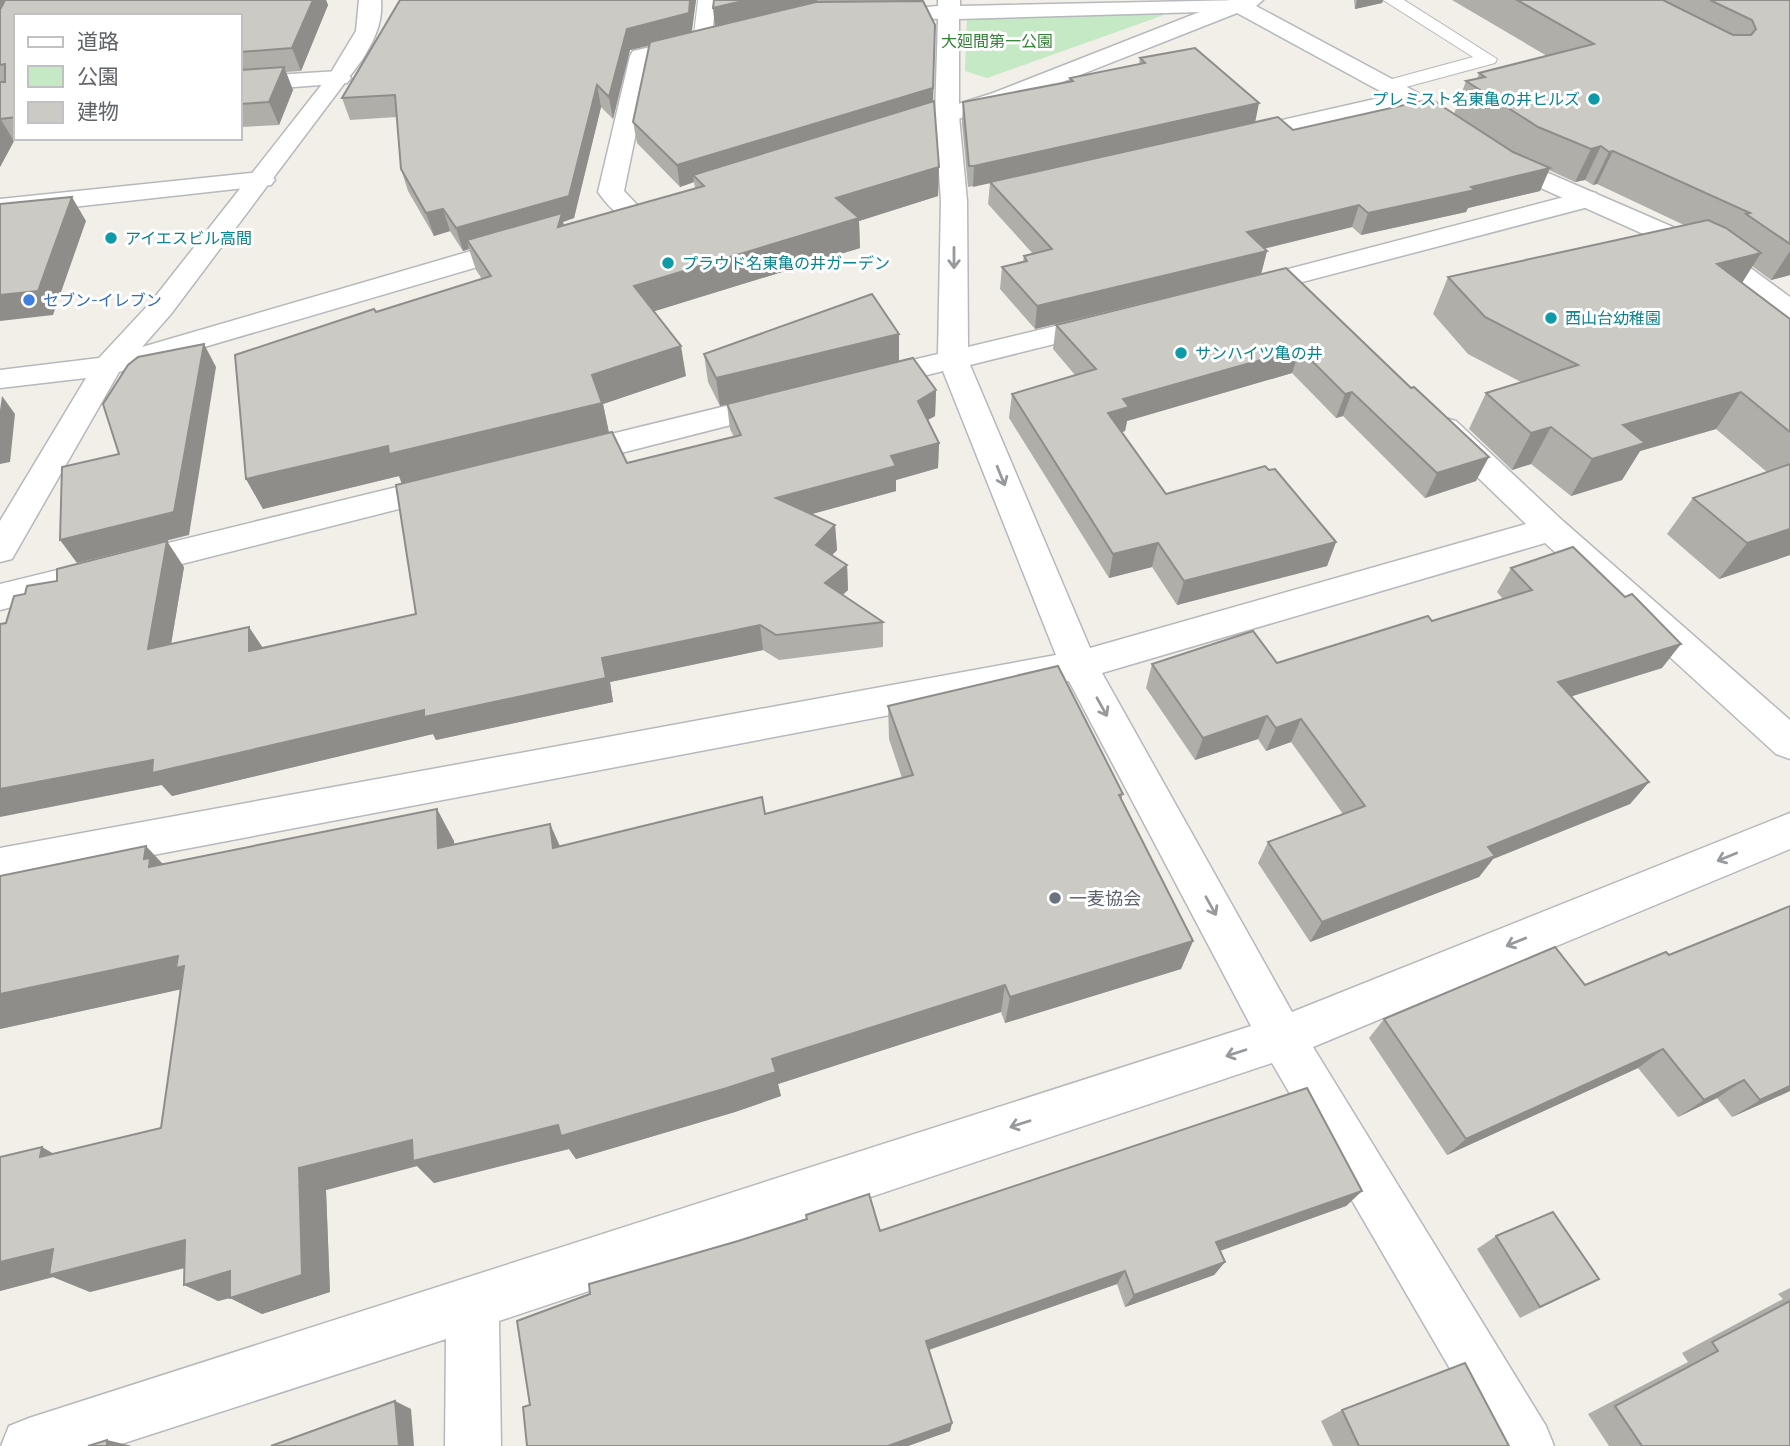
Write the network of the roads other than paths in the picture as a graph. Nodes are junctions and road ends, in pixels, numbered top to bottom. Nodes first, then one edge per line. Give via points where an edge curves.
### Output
1 (370, 0) edge
2 (707, 0) edge
3 (1392, 0) edge
4 (1245, 2) edge
5 (950, 6) edge
6 (897, 13) edge
7 (728, 37) edge
8 (702, 43) junction
9 (340, 78) junction
10 (242, 84) edge
11 (1399, 92) junction
12 (947, 116) junction
13 (868, 141) edge
14 (1209, 143) edge
15 (262, 180) junction
16 (1587, 199) junction
17 (658, 205) edge
18 (0, 206) edge
19 (632, 213) junction
20 (606, 221) edge
21 (540, 240) edge
22 (1220, 295) edge
23 (1787, 305) edge
24 (1127, 317) edge
25 (953, 359) junction
26 (107, 366) junction
27 (0, 379) edge
28 (846, 386) edge
29 (806, 396) edge
30 (1419, 404) edge
31 (537, 463) edge
32 (483, 477) edge
33 (1551, 529) junction
34 (0, 550) edge
35 (0, 597) edge
36 (1079, 665) junction
37 (1790, 743) edge
38 (1790, 831) edge
39 (0, 866) edge
40 (1282, 1038) junction
41 (472, 1304) junction
42 (29, 1446) edge
43 (473, 1446) edge
44 (1525, 1446) edge

1 - 9 street via 372,13 364,39
2 - 8 lane
3 - 11 lane via 1488,59
4 - 5 street
4 - 11 street
4 - 12 street
5 - 6 street
5 - 12 street
7 - 8 street
8 - 19 street via 641,56 611,192
9 - 10 street
9 - 15 street
11 - 14 street
11 - 16 street via 1514,167
12 - 13 street
12 -> 25 street via 967,198
15 - 18 street
15 - 26 street via 161,308
16 - 22 street via 1297,288
16 - 23 street via 1716,256
17 - 19 street
19 - 20 street
21 - 26 street
24 - 25 street
25 - 28 street
25 -> 36 street
26 - 27 street
26 - 34 street
29 - 31 street
30 - 33 street
32 - 35 street
33 - 36 street
33 - 37 street
36 - 39 street
36 -> 40 street
38 -> 40 street
40 -> 41 street
40 - 44 street
41 - 42 street
41 - 43 street

